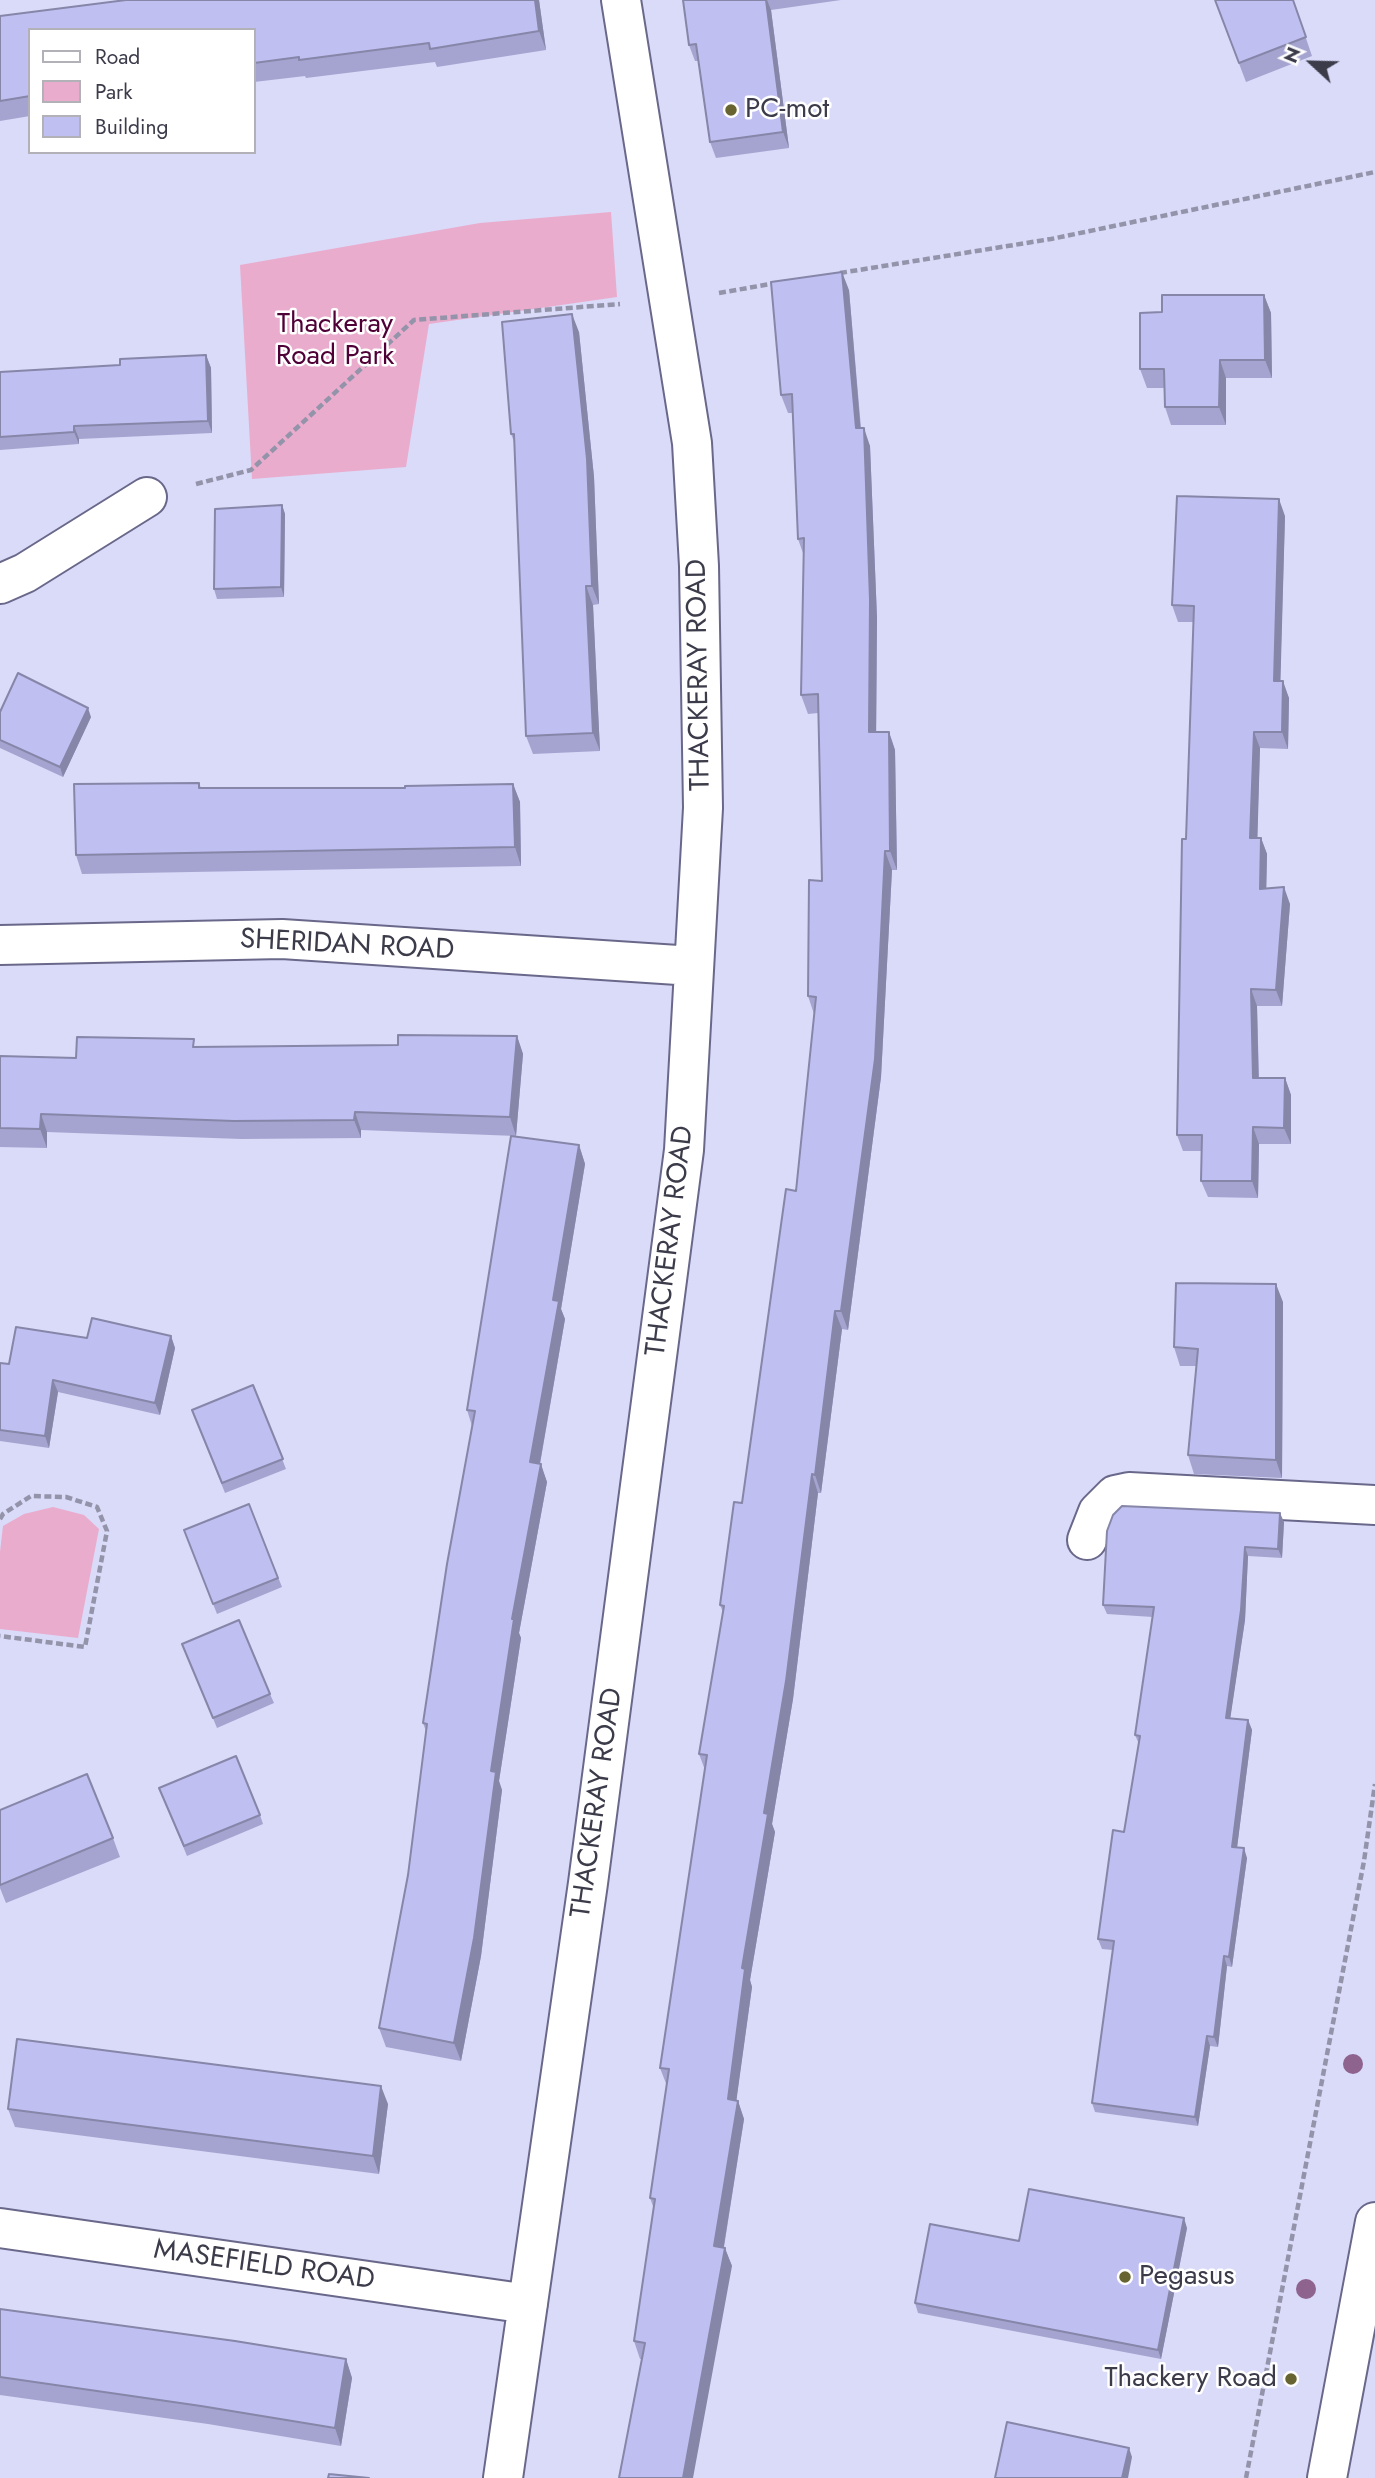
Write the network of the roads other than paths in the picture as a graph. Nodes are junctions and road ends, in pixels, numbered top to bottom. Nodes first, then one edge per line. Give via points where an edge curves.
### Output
1 (621, 0) edge
2 (147, 497) road end
3 (0, 584) edge
4 (0, 945) edge
5 (694, 966) junction
6 (1375, 1506) edge
7 (1087, 1539) dead end
8 (1375, 2222) edge
9 (0, 2228) edge
10 (528, 2304) junction
11 (503, 2478) edge
12 (1327, 2478) edge

1 - 5 street, THACKERAY ROAD via 692,443 703,808
2 - 3 street
4 - 5 street, SHERIDAN ROAD via 282,939
5 - 10 street, THACKERAY ROAD via 680,1177
6 - 7 street via 1129,1492 1115,1495 1098,1512
8 - 12 street
9 - 10 street, MASEFIELD ROAD
10 - 11 street, THACKERAY ROAD

